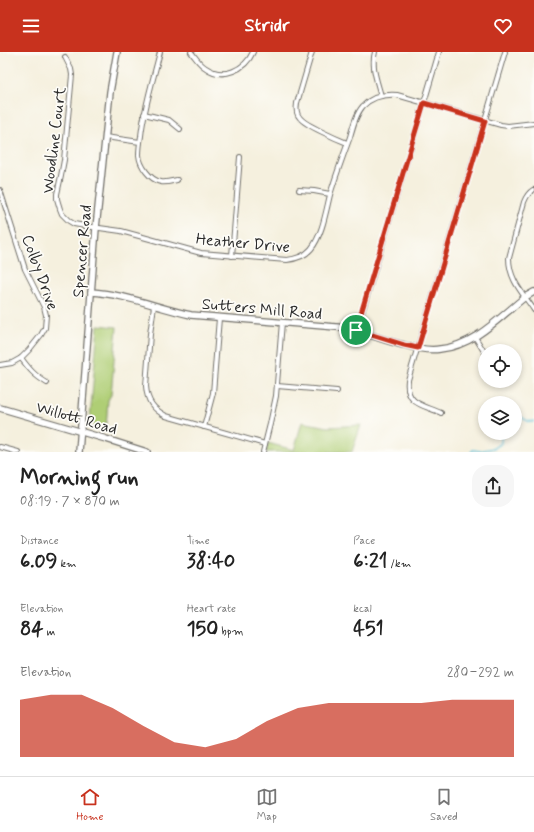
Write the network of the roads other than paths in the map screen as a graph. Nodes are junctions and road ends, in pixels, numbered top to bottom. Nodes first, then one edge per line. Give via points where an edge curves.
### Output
1 (117, 52) edge
2 (160, 52) edge
3 (253, 52) edge
4 (312, 52) edge
5 (375, 52) edge
6 (439, 52) edge
7 (505, 52) edge
8 (193, 53) edge
9 (65, 57) dead end
10 (381, 96) junction
11 (424, 103) junction
12 (144, 114) junction
13 (485, 121) junction
14 (534, 123) edge
15 (180, 128) dead end
16 (105, 138) junction
17 (140, 142) junction
18 (347, 143) junction
19 (240, 157) dead end
20 (177, 180) dead end
21 (0, 190) edge
22 (299, 190) dead end
23 (533, 190) edge
24 (330, 194) junction
25 (96, 228) junction
26 (232, 256) junction
27 (91, 292) junction
28 (534, 292) edge
29 (525, 297) junction
30 (154, 306) junction
31 (534, 310) edge
32 (219, 318) junction
33 (282, 322) junction
34 (356, 330) junction
35 (475, 337) junction
36 (479, 344) edge
37 (418, 348) junction
38 (21, 358) junction
39 (0, 365) edge
40 (47, 383) dead end
41 (277, 386) junction
42 (337, 391) dead end
43 (410, 398) junction
44 (405, 400) dead end
45 (0, 408) edge
46 (441, 413) dead end
47 (204, 426) junction
48 (80, 431) junction
49 (265, 444) junction
50 (0, 447) edge
51 (18, 452) edge
52 (79, 452) edge
53 (147, 452) edge
54 (263, 452) edge

1 - 16 main road, Spencer Road
2 - 12 street
3 - 8 street via 242,67 226,73 205,68
4 - 18 street via 297,103 297,114 303,122
5 - 10 street via 374,69
6 - 11 street
7 - 13 street
9 - 25 street, Woodline Court via 72,69 72,75 64,160 57,199 62,214 70,221
10 - 11 street via 397,95
10 - 18 street, Heather Drive via 369,101 360,110
11 - 13 street
11 - 34 street
12 - 15 street via 169,120
12 - 17 street
13 - 14 street via 508,126
13 - 37 street
16 - 17 street
16 - 25 main road, Spencer Road
17 - 20 street via 139,156 148,174 159,181
18 - 24 street, Heather Drive
19 - 26 street
21 - 38 street, Colby Drive via 25,269 46,315 45,328 41,335
22 - 24 street
23 - 29 street via 526,196 508,258 512,277
24 - 26 street, Heather Drive via 318,238 310,250 300,258 287,260
25 - 26 street, Heather Drive via 122,231 201,253
25 - 27 main road, Spencer Road
27 - 30 main road, Sutters Mill Road via 107,293
27 - 48 main road, Spencer Road
28 - 29 main road, Sutters Mill Road
29 - 31 street
29 - 35 main road, Sutters Mill Road
30 - 32 main road, Sutters Mill Road via 191,315
30 - 47 street via 146,375 148,399 155,409 166,416
32 - 33 main road, Sutters Mill Road
32 - 47 street via 213,393
33 - 34 main road, Sutters Mill Road
33 - 41 street
34 - 37 main road, Sutters Mill Road
35 - 36 street
35 - 37 main road, Sutters Mill Road via 445,349
37 - 43 street via 408,380
38 - 39 street, Colby Drive
38 - 40 street via 36,377
41 - 42 street
41 - 49 street
43 - 44 street
43 - 46 street
45 - 48 main road, Willott Road
47 - 49 street
48 - 52 main road, Spencer Road
48 - 53 main road, Willott Road
49 - 54 street
50 - 51 street

